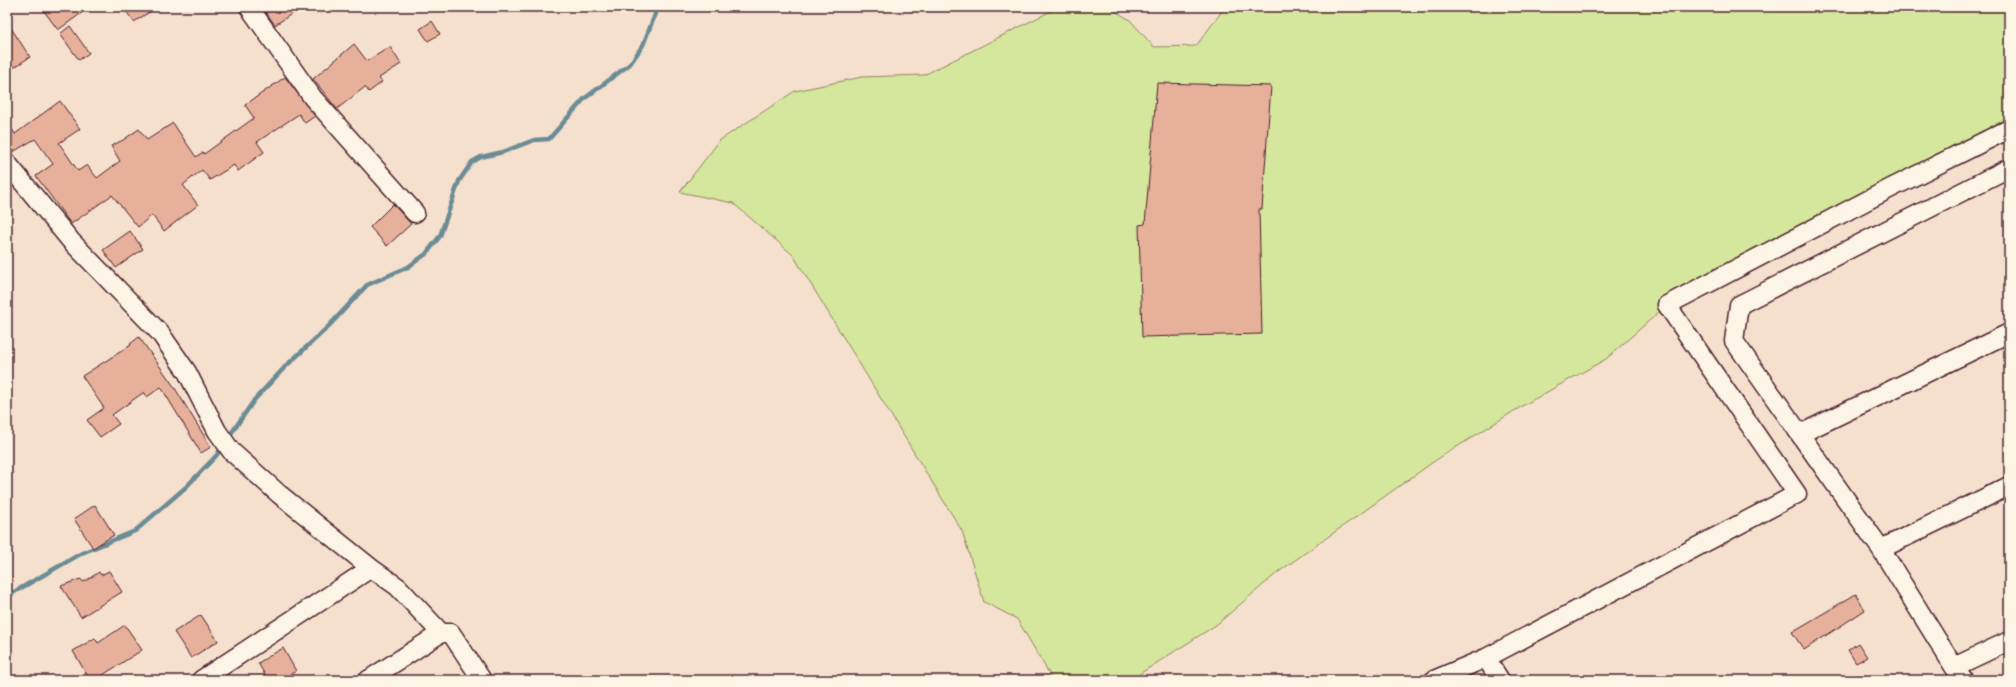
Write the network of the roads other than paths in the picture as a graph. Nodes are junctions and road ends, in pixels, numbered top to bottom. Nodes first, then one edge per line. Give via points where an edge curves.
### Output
1 (249, 7) edge
2 (2009, 129) edge
3 (7, 163) edge
4 (2009, 168) edge
5 (415, 213) dead end
6 (2009, 333) edge
7 (1800, 434) junction
8 (2009, 486) edge
9 (1881, 549) junction
10 (371, 568) junction
11 (441, 633) junction
12 (2009, 641) edge
13 (1486, 658) junction
14 (1959, 674) edge
15 (201, 680) edge
16 (368, 680) edge
17 (482, 680) edge
18 (1434, 680) edge
19 (1500, 680) edge

1 - 5 street via 313,98
2 - 13 street via 1667,305 1797,494
3 - 10 street via 71,241 160,333 187,372 217,431 232,452 279,494
4 - 7 street via 1739,305 1734,341
6 - 7 street
7 - 9 street
8 - 9 street
9 - 14 street
10 - 11 street via 398,587
10 - 15 street
11 - 16 street
11 - 17 street via 451,633
12 - 14 street
13 - 18 street
13 - 19 street

